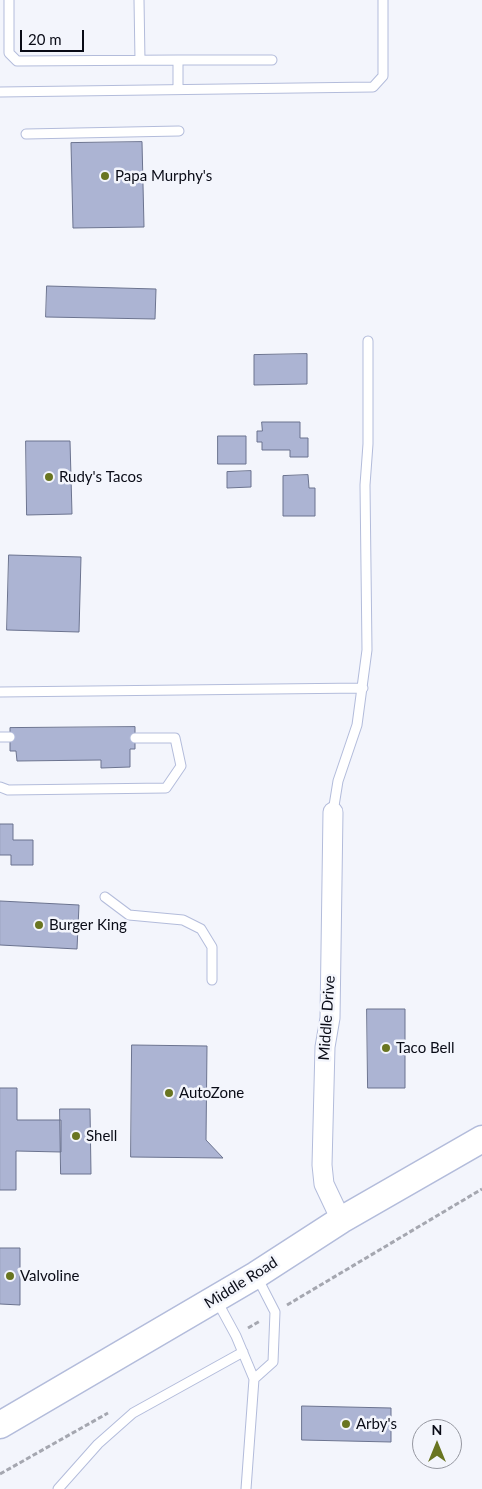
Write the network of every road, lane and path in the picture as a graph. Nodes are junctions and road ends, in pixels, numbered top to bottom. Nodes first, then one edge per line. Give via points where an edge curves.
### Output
1 (8, 0) edge
2 (139, 0) edge
3 (383, 0) edge
4 (140, 60) junction
5 (178, 60) junction
6 (272, 60) dead end
7 (178, 89) junction
8 (0, 92) edge
9 (179, 131) dead end
10 (26, 134) dead end
11 (368, 341) dead end
12 (363, 688) junction
13 (0, 692) edge
14 (0, 737) edge
15 (10, 737) dead end
16 (135, 738) dead end
17 (0, 787) edge
18 (333, 812) joint
19 (105, 897) dead end
20 (212, 980) dead end
21 (482, 1139) edge
22 (341, 1220) junction
23 (256, 1275) junction
24 (216, 1299) junction
25 (243, 1352) junction
26 (254, 1379) junction
27 (12, 1410) edge
28 (0, 1425) edge
29 (58, 1489) edge
30 (246, 1489) edge

1 - 4 lane via 9,53 17,61
2 - 4 lane
3 - 7 lane via 383,76 373,87
4 - 5 lane
5 - 6 lane
5 - 7 lane
7 - 8 lane
9 - 10 lane
11 - 12 lane via 367,650
12 - 13 lane
12 - 18 lane via 358,725 338,781
14 - 15 lane
16 - 17 lane via 175,738 180,766 166,788 8,790
18 - 22 street, Middle Drive via 330,1018 325,1047 322,1165 324,1184
19 - 20 lane via 129,915 184,920 200,929 212,948
21 - 22 main road, Middle Road
22 - 23 main road, Middle Road
23 - 24 main road, Middle Road
23 - 26 lane via 275,1312 273,1362
24 - 25 lane
24 - 27 main road, Middle Road
25 - 26 lane
25 - 29 lane via 133,1412 98,1444
26 - 30 lane
27 - 28 main road, Middle Road

